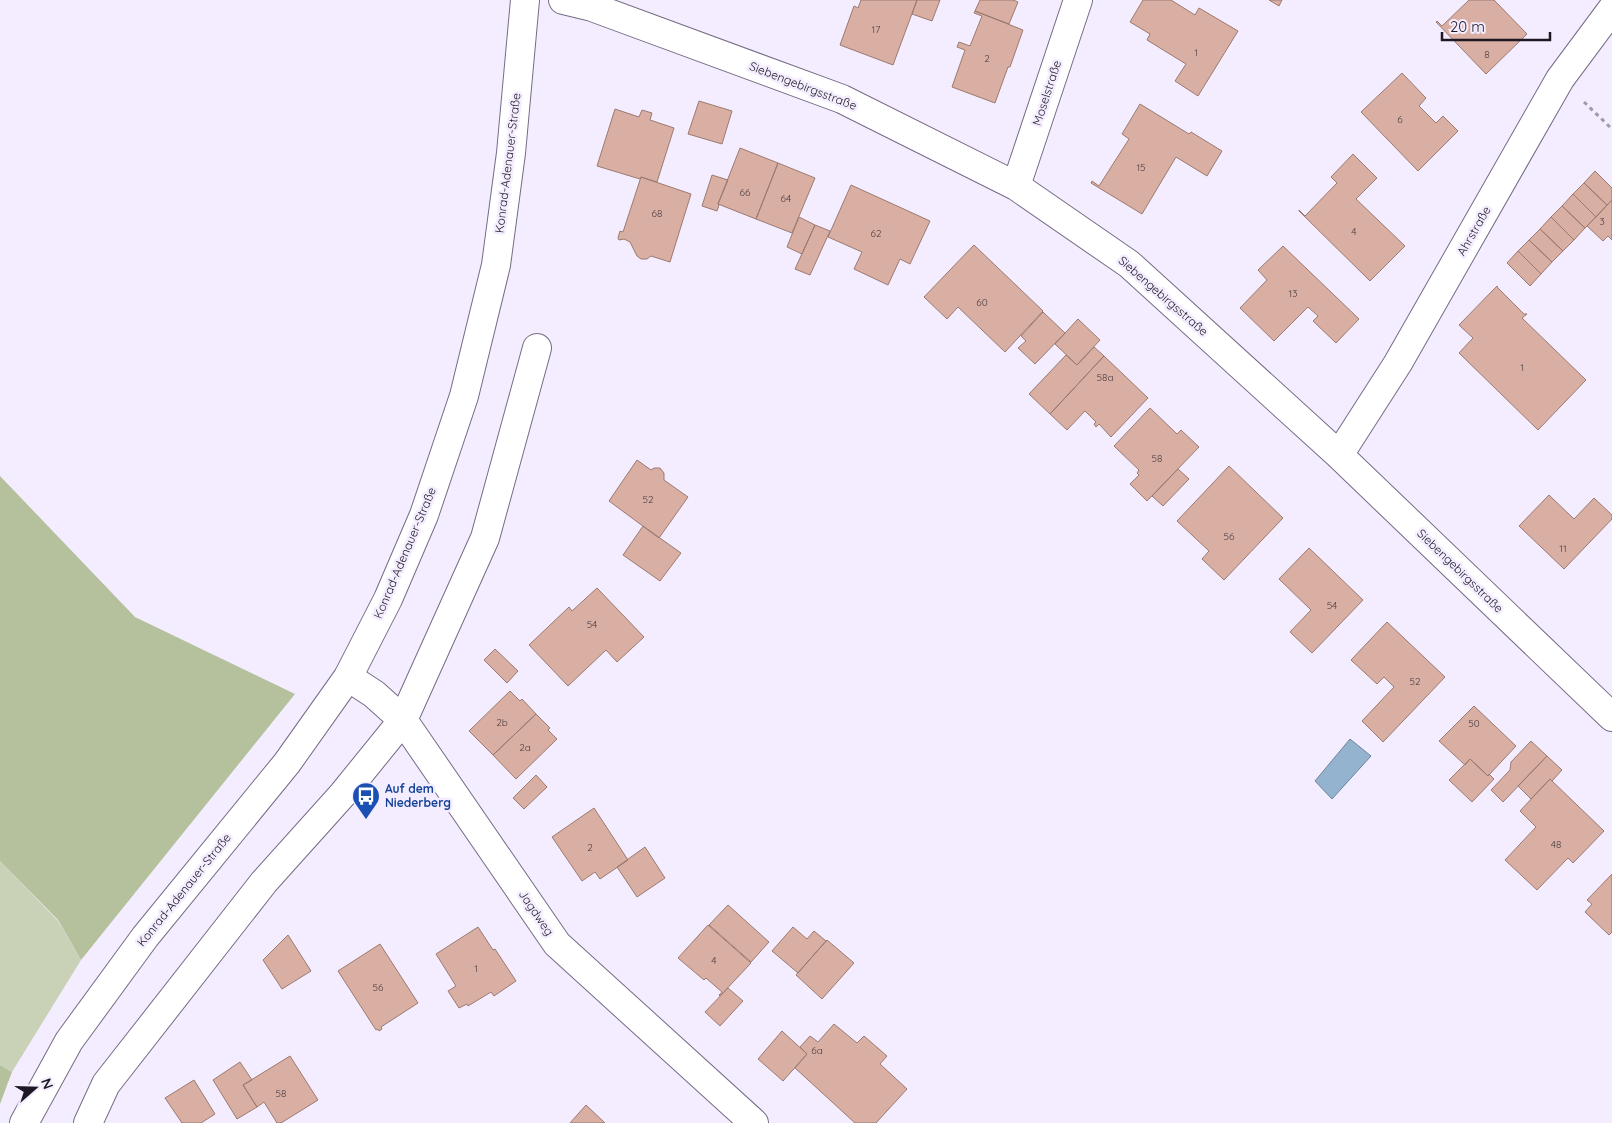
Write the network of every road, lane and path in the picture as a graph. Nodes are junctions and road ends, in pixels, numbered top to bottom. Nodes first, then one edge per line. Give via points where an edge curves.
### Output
1 (525, 0) edge
2 (563, 0) edge
3 (1078, 0) edge
4 (592, 4) edge
5 (1612, 9) edge
6 (1016, 186) junction
7 (537, 348) dead end
8 (1339, 455) junction
9 (348, 677) junction
10 (1612, 717) edge
11 (403, 720) junction
12 (24, 1123) edge
13 (88, 1123) edge
14 (754, 1123) edge

1 - 9 street, Konrad-Adenauer-Straße via 511,153 496,265 464,396 424,515 388,599
2 - 4 street, Siebengebirgsstraße
3 - 6 street, Moselstraße
4 - 6 street, Siebengebirgsstraße via 842,99
5 - 8 street, Ahrstraße via 1560,79 1398,363
6 - 8 street, Siebengebirgsstraße via 1129,264
7 - 11 street via 484,538
8 - 10 street, Siebengebirgsstraße
9 - 11 street, Jagdweg via 374,694
9 - 12 street, Konrad-Adenauer-Straße via 287,762 145,937 75,1033
11 - 13 street via 258,890 106,1084
11 - 14 street, Jagdweg via 557,944

